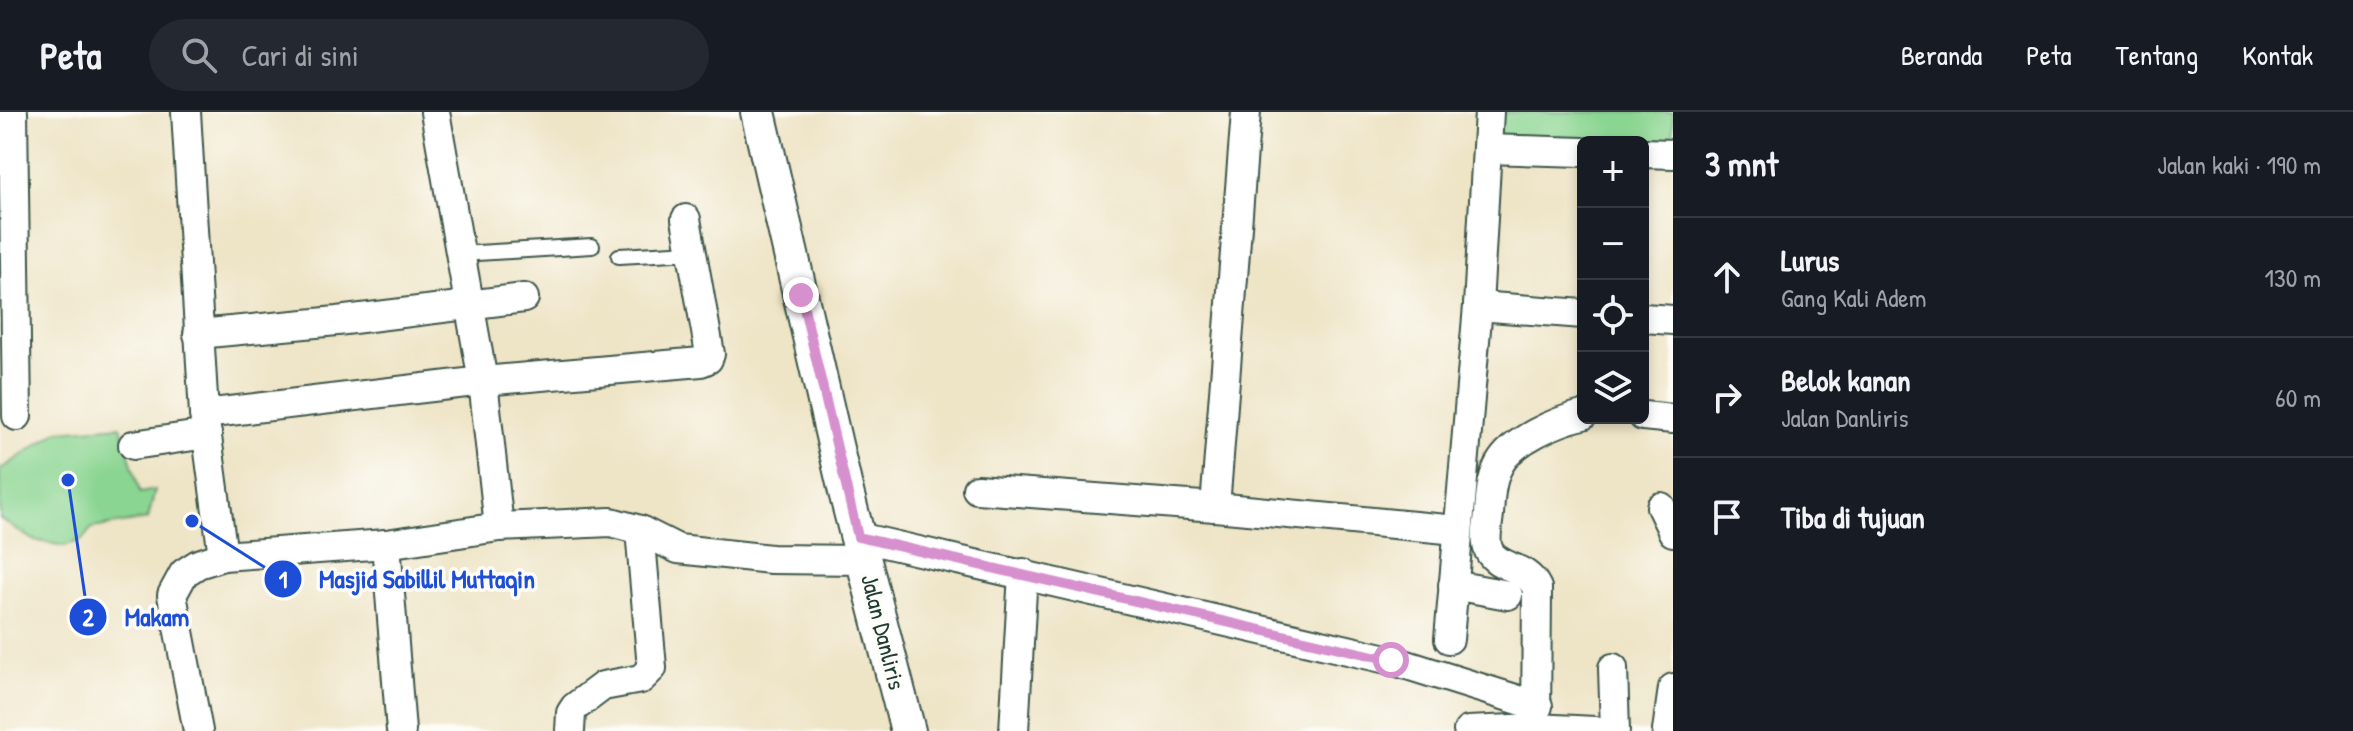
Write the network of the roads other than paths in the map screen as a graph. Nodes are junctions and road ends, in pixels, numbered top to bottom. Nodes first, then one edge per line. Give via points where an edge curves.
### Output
1 (13, 112) edge
2 (186, 112) edge
3 (435, 112) edge
4 (758, 112) edge
5 (1246, 112) edge
6 (1489, 112) edge
7 (1487, 149) junction
8 (1577, 152) edge
9 (1649, 153) edge
10 (1673, 154) edge
11 (686, 219) dead end
12 (592, 246) dead end
13 (692, 252) junction
14 (460, 254) junction
15 (619, 256) dead end
16 (524, 298) dead end
17 (469, 304) junction
18 (1478, 306) junction
19 (1577, 314) edge
20 (1649, 318) edge
21 (1673, 320) edge
22 (198, 334) junction
23 (483, 381) junction
24 (17, 416) dead end
25 (1577, 417) edge
26 (1649, 417) edge
27 (1673, 419) edge
28 (205, 424) junction
29 (133, 445) dead end
30 (977, 489) dead end
31 (1215, 507) junction
32 (499, 527) junction
33 (640, 530) junction
34 (1457, 530) junction
35 (386, 544) junction
36 (861, 548) junction
37 (223, 556) junction
38 (1023, 573) junction
39 (1453, 585) junction
40 (1508, 595) dead end
41 (1449, 639) dead end
42 (1613, 668) dead end
43 (1673, 688) edge
44 (1537, 717) junction
45 (198, 731) edge
46 (401, 731) edge
47 (570, 731) edge
48 (908, 731) edge
49 (1014, 731) edge
50 (1468, 731) edge
51 (1588, 731) edge
52 (1595, 731) edge
53 (1615, 731) edge
54 (1667, 731) edge

1 - 24 street
2 - 22 street
3 - 14 street
4 - 36 street, Jalan Danliris
5 - 31 street
6 - 7 street
7 - 8 street
7 - 18 street
9 - 10 street
11 - 13 street
12 - 14 lane
13 - 15 lane
13 - 23 street via 708,359
14 - 17 street
16 - 17 street
17 - 22 street
17 - 23 street
18 - 19 street
18 - 34 street
20 - 21 street
22 - 28 street
23 - 28 street
23 - 32 street
25 - 44 street via 1551,425 1512,450 1501,461 1490,491 1489,551 1526,572 1537,588
26 - 27 street
28 - 29 street
28 - 37 street
30 - 31 street
31 - 34 street
32 - 33 street via 611,522
32 - 35 street
33 - 36 street via 678,549 771,559
33 - 47 street via 652,668 641,679 603,686 575,707
34 - 39 street
35 - 37 street
35 - 46 street
36 - 38 street
36 - 48 street, Jalan Danliris
37 - 45 street via 184,573 172,595
38 - 44 street via 1391,660
38 - 49 street
39 - 40 street
39 - 41 street
42 - 53 street
43 - 54 street
44 - 50 street
44 - 51 street
51 - 52 street

